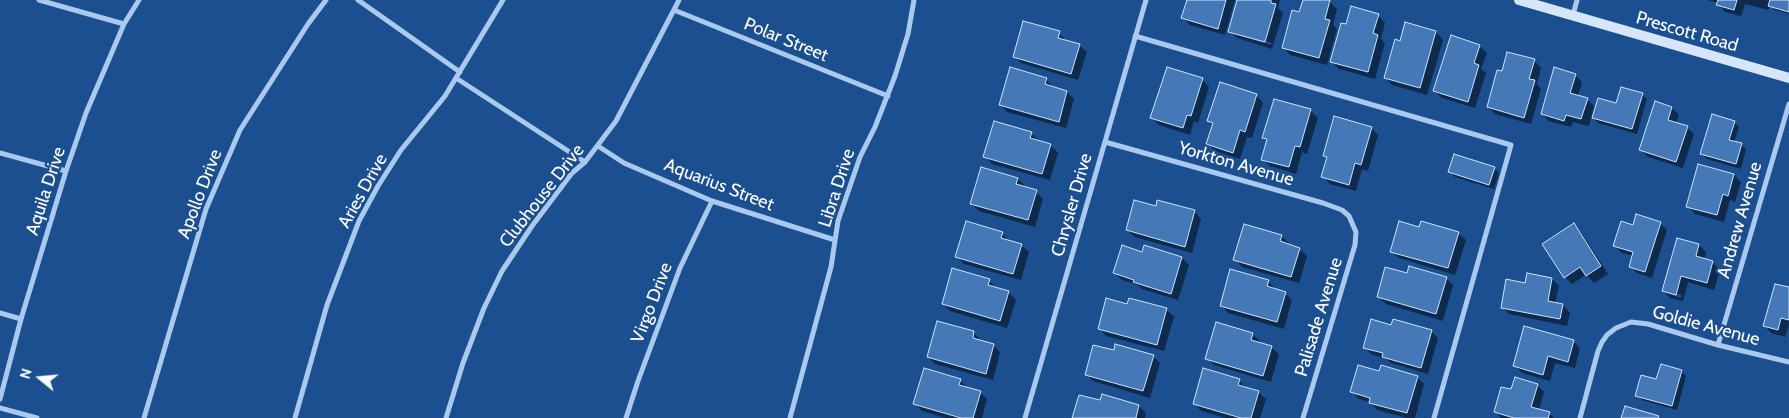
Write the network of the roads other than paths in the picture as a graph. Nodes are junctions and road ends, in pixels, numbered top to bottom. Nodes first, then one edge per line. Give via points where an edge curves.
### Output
1 (39, 0) edge
2 (139, 0) edge
3 (326, 0) edge
4 (358, 0) edge
5 (503, 0) edge
6 (679, 0) edge
7 (914, 0) edge
8 (1146, 0) edge
9 (1518, 0) edge
10 (1577, 0) edge
11 (674, 10) junction
12 (1572, 15) junction
13 (124, 24) junction
14 (1135, 36) junction
15 (460, 72) junction
16 (456, 78) junction
17 (1789, 78) edge
18 (888, 96) junction
19 (1789, 104) edge
20 (1105, 142) junction
21 (598, 146) junction
22 (0, 153) edge
23 (585, 162) junction
24 (66, 171) junction
25 (712, 201) junction
26 (1353, 224) joint
27 (835, 240) junction
28 (0, 313) edge
29 (21, 319) junction
30 (1718, 345) junction
31 (1789, 362) edge
32 (0, 398) edge
33 (0, 408) edge
34 (37, 418) edge
35 (144, 418) edge
36 (295, 418) edge
37 (446, 418) edge
38 (626, 418) edge
39 (790, 418) edge
40 (1024, 418) edge
41 (1303, 418) edge
42 (1434, 418) edge
43 (1580, 418) edge

1 - 13 street
2 - 13 street, Aquila Drive
3 - 35 street, Apollo Drive via 240,130 206,210
4 - 15 street
5 - 15 street, Aries Drive
6 - 11 street, Clubhouse Drive
7 - 18 street, Libra Drive via 908,34
8 - 14 street, Chrysler Drive
9 - 12 main road, Prescott Road
10 - 12 street
11 - 18 street, Polar Street
11 - 21 street, Clubhouse Drive via 616,121
12 - 17 main road, Prescott Road
13 - 24 street, Aquila Drive
14 - 20 street, Chrysler Drive
14 - 42 street via 1511,145
15 - 16 street, Aries Drive
16 - 23 street
16 - 36 street, Aries Drive via 401,150 359,221 327,305
18 - 27 street, Libra Drive via 860,157 843,204
19 - 30 street, Andrew Avenue
20 - 26 street, Yorkton Avenue via 1323,203 1342,210
20 - 40 street, Chrysler Drive
21 - 23 street, Clubhouse Drive
21 - 25 street, Aquarius Street via 624,163
22 - 24 street
23 - 37 street, Clubhouse Drive via 572,173 502,271 484,308
24 - 29 street, Aquila Drive
25 - 27 street, Aquarius Street
25 - 38 street, Virgo Drive via 680,268
26 - 41 street, Palisade Avenue via 1355,245
27 - 39 street, Libra Drive
28 - 29 street
29 - 32 street, Aquila Drive
30 - 31 street, Goldie Avenue
30 - 43 street, Goldie Avenue via 1640,322 1616,328 1607,335 1598,351
33 - 34 street

